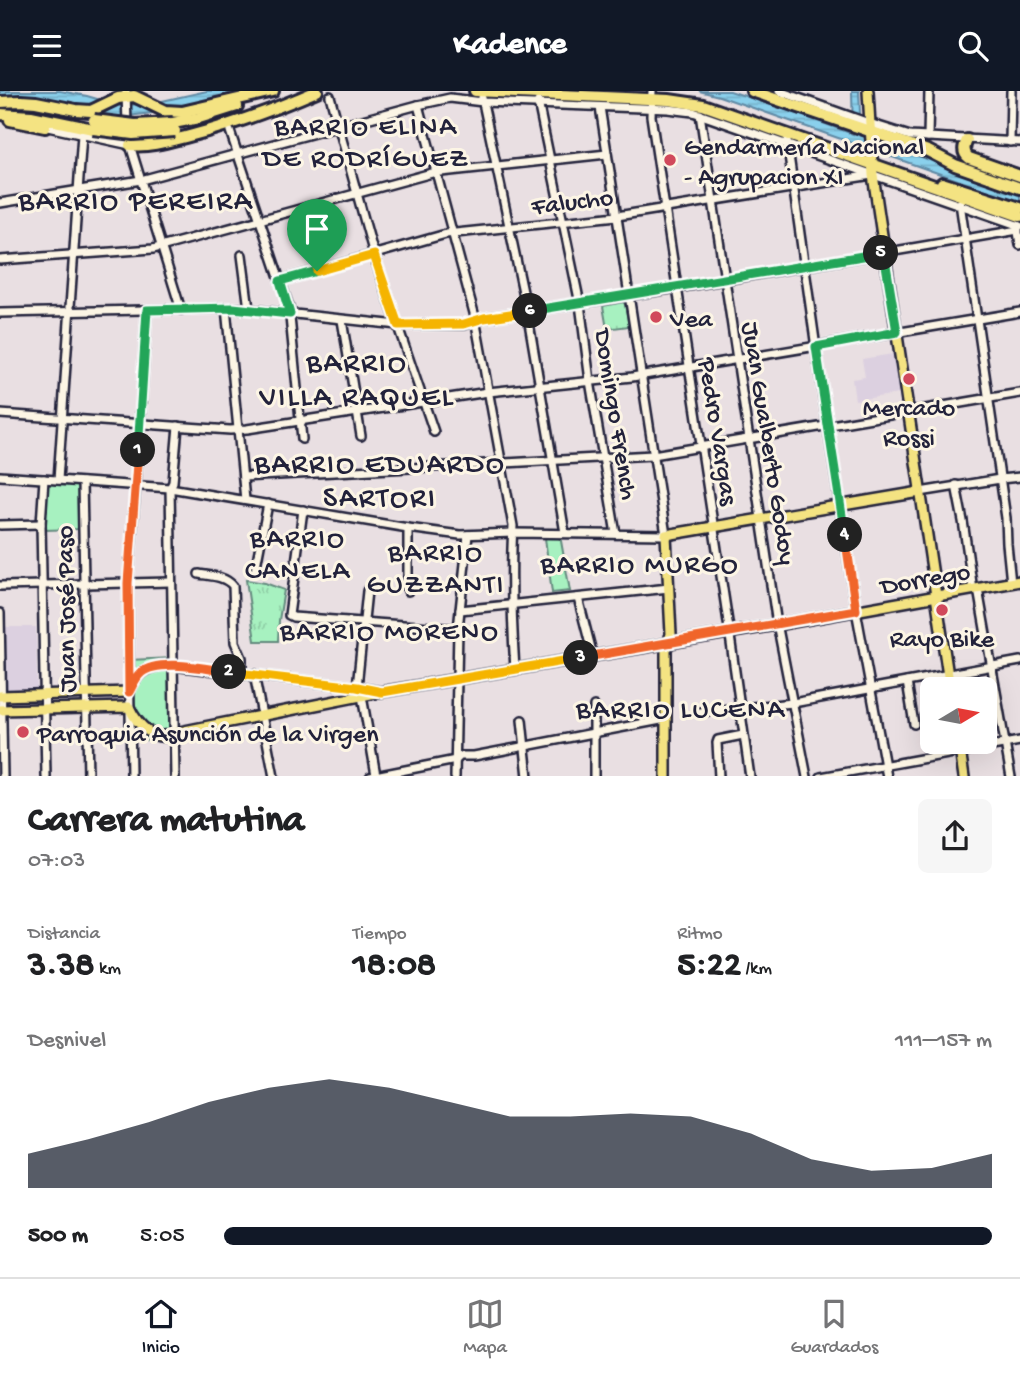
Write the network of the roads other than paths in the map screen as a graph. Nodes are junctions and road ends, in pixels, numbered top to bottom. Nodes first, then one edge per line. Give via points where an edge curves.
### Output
1 (273, 91) edge
2 (279, 91) edge
3 (307, 91) edge
4 (317, 91) edge
5 (779, 91) edge
6 (868, 91) edge
7 (929, 91) edge
8 (1011, 91) edge
9 (756, 92) edge
10 (480, 94) edge
11 (330, 96) dead end
12 (537, 99) junction
13 (651, 99) edge
14 (127, 102) edge
15 (0, 103) edge
16 (418, 105) junction
17 (600, 107) junction
18 (699, 114) junction
19 (0, 119) edge
20 (91, 123) junction
21 (45, 127) joint
22 (174, 127) junction
23 (338, 127) junction
24 (230, 131) dead end
25 (864, 131) junction
26 (928, 137) junction
27 (787, 140) junction
28 (967, 140) junction
29 (1010, 142) junction
30 (1020, 142) edge
31 (130, 145) junction
32 (928, 151) junction
33 (238, 154) junction
34 (607, 154) junction
35 (550, 161) junction
36 (497, 166) junction
37 (872, 170) junction
38 (436, 172) junction
39 (908, 177) junction
40 (1020, 178) edge
41 (141, 180) junction
42 (793, 187) junction
43 (1020, 188) edge
44 (78, 190) junction
45 (357, 193) junction
46 (713, 201) junction
47 (960, 201) junction
48 (0, 203) edge
49 (665, 208) junction
50 (1020, 208) edge
51 (617, 216) junction
52 (259, 220) junction
53 (563, 223) junction
54 (1019, 224) edge
55 (510, 228) junction
56 (453, 233) junction
57 (964, 239) junction
58 (1020, 245) edge
59 (162, 247) junction
60 (884, 253) junction
61 (73, 255) junction
62 (242, 255) dead end
63 (374, 255) junction
64 (0, 260) edge
65 (804, 266) junction
66 (725, 280) junction
67 (280, 281) junction
68 (677, 288) junction
69 (629, 296) junction
70 (580, 304) junction
71 (226, 308) junction
72 (248, 309) junction
73 (147, 310) junction
74 (181, 310) junction
75 (527, 311) junction
76 (69, 312) junction
77 (1020, 312) edge
78 (0, 313) edge
79 (290, 314) junction
80 (977, 319) junction
81 (342, 320) junction
82 (475, 320) junction
83 (398, 325) junction
84 (897, 332) junction
85 (816, 347) junction
86 (737, 360) junction
87 (689, 367) junction
88 (641, 375) junction
89 (590, 381) junction
90 (540, 386) junction
91 (488, 392) junction
92 (1020, 393) edge
93 (989, 398) junction
94 (424, 402) junction
95 (357, 412) junction
96 (909, 412) junction
97 (0, 414) edge
98 (62, 418) junction
99 (300, 421) junction
100 (140, 423) junction
101 (178, 426) junction
102 (828, 426) junction
103 (238, 430) junction
104 (434, 432) dead end
105 (361, 436) dead end
106 (302, 439) dead end
107 (749, 439) junction
108 (701, 447) junction
109 (653, 455) junction
110 (603, 458) junction
111 (553, 461) junction
112 (502, 464) junction
113 (0, 476) edge
114 (243, 477) junction
115 (1020, 477) edge
116 (44, 479) junction
117 (1000, 479) junction
118 (58, 480) junction
119 (82, 482) junction
120 (136, 485) junction
121 (956, 485) junction
122 (170, 488) junction
123 (920, 492) junction
124 (245, 500) junction
125 (268, 504) junction
126 (840, 506) junction
127 (303, 510) junction
128 (761, 520) junction
129 (41, 524) junction
130 (0, 525) edge
131 (408, 528) junction
132 (713, 528) junction
133 (513, 533) junction
134 (565, 533) junction
135 (616, 534) junction
136 (468, 535) junction
137 (666, 535) junction
138 (255, 571) dead end
139 (199, 574) dead end
140 (170, 582) junction
141 (1016, 582) edge
142 (128, 583) junction
143 (85, 584) junction
144 (42, 585) junction
145 (0, 586) edge
146 (669, 588) junction
147 (975, 590) junction
148 (367, 591) dead end
149 (408, 591) dead end
150 (936, 596) junction
151 (578, 598) junction
152 (511, 605) junction
153 (460, 610) junction
154 (856, 610) junction
155 (0, 613) edge
156 (364, 623) junction
157 (778, 624) junction
158 (458, 629) junction
159 (729, 632) junction
160 (668, 643) junction
161 (593, 656) junction
162 (1020, 661) edge
163 (172, 666) junction
164 (991, 666) junction
165 (515, 670) junction
166 (242, 673) junction
167 (254, 674) junction
168 (948, 674) junction
169 (948, 677) edge
170 (457, 680) junction
171 (906, 682) junction
172 (357, 687) junction
173 (870, 688) junction
174 (129, 692) junction
175 (382, 692) junction
176 (86, 694) junction
177 (45, 695) junction
178 (1, 696) edge
179 (362, 696) junction
180 (793, 703) junction
181 (594, 706) dead end
182 (87, 708) junction
183 (130, 708) junction
184 (739, 709) junction
185 (1, 710) edge
186 (45, 710) junction
187 (700, 712) dead end
188 (262, 716) junction
189 (666, 719) junction
190 (522, 720) dead end
191 (914, 724) dead end
192 (174, 733) junction
193 (594, 733) junction
194 (743, 735) junction
195 (1020, 741) edge
196 (998, 744) edge
197 (1005, 744) junction
198 (525, 746) junction
199 (930, 754) edge
200 (960, 754) edge
201 (456, 760) junction
202 (884, 765) junction
203 (3, 776) edge
204 (46, 776) edge
205 (88, 776) edge
206 (131, 776) edge
207 (175, 776) edge
208 (274, 776) edge
209 (373, 776) edge
210 (455, 776) edge
211 (528, 776) edge
212 (594, 776) edge
213 (666, 776) edge
214 (719, 776) edge
215 (750, 776) edge
216 (807, 776) edge
217 (821, 776) edge
218 (887, 776) edge
219 (964, 776) edge
220 (1011, 776) edge

1 - 14 highway via 189,111 165,111 137,97
2 - 22 highway
3 - 22 highway via 207,125
4 - 31 highway via 224,127 149,146
5 - 25 street
6 - 25 main road
7 - 26 street
8 - 29 street
9 - 25 highway
10 - 12 highway
10 - 16 street
10 - 36 street
11 - 23 street
12 - 13 highway
12 - 17 street
12 - 35 street, Domingo French
13 - 17 street
13 - 18 street
13 - 27 highway via 703,105
13 - 49 street, Pedro Vargas
14 - 20 highway via 118,98 108,103
14 - 31 street
15 - 20 highway via 34,106
16 - 23 street
16 - 38 street
17 - 34 street
18 - 27 street
18 - 46 street, Juan Gualberto Godoy
19 - 20 highway via 31,116
19 - 21 highway
20 - 21 street
20 - 22 highway, bridge
20 - 31 street
20 - 44 street
23 - 33 street
23 - 45 street
24 - 33 street
25 - 26 street
25 - 32 highway
25 - 37 main road
26 - 28 street
27 - 37 highway
27 - 42 street
28 - 29 street
28 - 40 highway via 964,150 969,158
29 - 30 street
31 - 41 street
32 - 40 highway
32 - 43 highway
33 - 41 street
33 - 52 street
34 - 35 street
34 - 51 street
35 - 36 street
35 - 53 street, Domingo French
36 - 38 street
36 - 55 street
37 - 39 highway
37 - 42 street, Falucho
37 - 47 street
37 - 60 main road
38 - 45 street
38 - 56 street
39 - 47 highway
39 - 50 highway via 937,181
41 - 44 street
41 - 59 street
42 - 46 street, Falucho
42 - 65 street
44 - 48 street
44 - 61 street
45 - 52 street
45 - 63 street
46 - 49 street, Falucho
46 - 66 street, Juan Gualberto Godoy
47 - 54 highway
47 - 57 street
49 - 51 street, Falucho
49 - 68 street, Pedro Vargas
51 - 53 street, Falucho
51 - 69 street
52 - 59 street
52 - 67 street
53 - 55 street, Falucho
53 - 70 street, Domingo French
54 - 57 street
54 - 58 street
55 - 56 street, Falucho
55 - 75 street
56 - 63 street, Falucho
56 - 82 street
57 - 60 street
57 - 80 street
59 - 61 street
59 - 74 street
60 - 65 street
60 - 84 main road
61 - 64 street
61 - 76 street
62 - 72 street
63 - 67 street, Falucho
63 - 83 street
65 - 66 street
65 - 85 street
66 - 68 street
66 - 86 street, Juan Gualberto Godoy
67 - 79 street
68 - 69 street
68 - 87 street, Pedro Vargas
69 - 70 street
69 - 88 street
70 - 75 street
70 - 89 street, Domingo French
71 - 72 street
71 - 74 street
71 - 103 street
72 - 79 street
73 - 74 street
73 - 76 street
73 - 100 street
75 - 82 street
75 - 90 street
76 - 78 street
76 - 98 street
77 - 80 street
79 - 81 street
79 - 99 street
80 - 84 street
80 - 93 street
81 - 83 street
81 - 95 street
82 - 83 street
82 - 91 street
83 - 94 street
84 - 85 street
84 - 96 main road
85 - 86 street
85 - 102 street
86 - 87 street
86 - 107 street, Juan Gualberto Godoy
87 - 88 street
87 - 108 street, Pedro Vargas
88 - 89 street
88 - 109 street
89 - 90 street
89 - 110 street, Domingo French
90 - 91 street
90 - 111 street
91 - 94 street
91 - 112 street
92 - 93 street
93 - 96 street
93 - 117 street
94 - 95 street
94 - 104 street
95 - 99 street
95 - 105 street
96 - 102 street
96 - 123 main road
97 - 98 street
98 - 100 street
98 - 118 street
99 - 103 street
99 - 106 street
100 - 101 street
100 - 120 street
101 - 103 street
101 - 122 street
102 - 107 street
102 - 126 street
103 - 114 street
107 - 108 street
107 - 128 street, Juan Gualberto Godoy
108 - 109 street
108 - 132 street, Pedro Vargas
109 - 110 street
109 - 137 street
110 - 111 street
110 - 135 street, Domingo French
111 - 112 street
111 - 134 street
112 - 114 street
112 - 133 street
113 - 116 street
114 - 124 street
115 - 117 street
116 - 118 street
116 - 129 street
117 - 121 street
117 - 141 street
118 - 119 street
119 - 120 street
119 - 143 street, Juan José Paso
120 - 122 street
120 - 142 street
121 - 123 street
121 - 147 street
122 - 124 street
122 - 140 street
123 - 126 main road
123 - 150 main road
124 - 125 street
125 - 127 street
125 - 138 street
126 - 128 main road
126 - 154 street
127 - 131 street
127 - 156 street via 289,615
128 - 132 main road
128 - 157 street, Juan Gualberto Godoy
129 - 130 street
129 - 144 street
131 - 136 street
131 - 149 street
132 - 137 main road
132 - 159 street, Pedro Vargas
133 - 134 street
133 - 136 street
133 - 152 street
134 - 135 street
135 - 137 street
136 - 153 street
137 - 146 main road
139 - 166 street via 221,578 233,586 235,642
140 - 142 street
140 - 163 street
141 - 147 main road, Dorrego
142 - 143 street
142 - 174 street
143 - 144 street
143 - 176 street, Juan José Paso
144 - 145 street
144 - 177 street
146 - 151 street
146 - 160 main road
147 - 150 main road, Dorrego
147 - 164 street
148 - 156 street
150 - 154 main road, Dorrego
150 - 168 main road
151 - 152 street
151 - 161 street
152 - 153 street
152 - 165 street
153 - 158 street
154 - 157 main road, Dorrego
154 - 173 street
155 - 178 street
156 - 158 street
156 - 172 street
157 - 159 main road, Dorrego
157 - 180 street, Juan Gualberto Godoy
158 - 170 street
159 - 160 main road, Dorrego
159 - 184 street, Pedro Vargas
160 - 161 main road, Dorrego
160 - 189 main road
161 - 165 main road, Dorrego
162 - 164 street
163 - 166 street, Dorrego
163 - 174 street via 146,669
163 - 192 street
164 - 168 street
164 - 197 street
165 - 170 main road, Dorrego
166 - 167 street, Dorrego
167 - 172 street, Dorrego
167 - 188 street
168 - 169 main road
168 - 171 street
170 - 175 main road, Dorrego
170 - 201 street
171 - 173 street
171 - 191 street
172 - 175 street, Dorrego
173 - 180 street
173 - 202 street
174 - 176 main road
174 - 183 street
175 - 179 main road, Dorrego
176 - 177 main road
176 - 182 street, Juan José Paso
177 - 178 main road
177 - 186 street
178 - 185 street
179 - 188 main road, Dorrego
179 - 209 street
180 - 184 street
180 - 216 street, Juan Gualberto Godoy
181 - 193 street
182 - 183 main road
182 - 186 main road
182 - 205 street, Juan José Paso
183 - 192 main road, Dorrego via 147,731 164,736
183 - 206 street
184 - 187 street
184 - 194 street, Pedro Vargas
185 - 186 main road
185 - 203 street
186 - 204 street
188 - 192 main road, Dorrego
188 - 208 street
189 - 193 street
189 - 213 main road
190 - 198 street
192 - 207 street
193 - 198 street
193 - 212 street
194 - 214 street via 718,740
194 - 215 street, Pedro Vargas
195 - 197 street
196 - 197 street
197 - 220 street
198 - 201 street
198 - 211 street
199 - 202 street
200 - 219 main road
201 - 209 street
201 - 210 street
202 - 217 street
202 - 218 street

